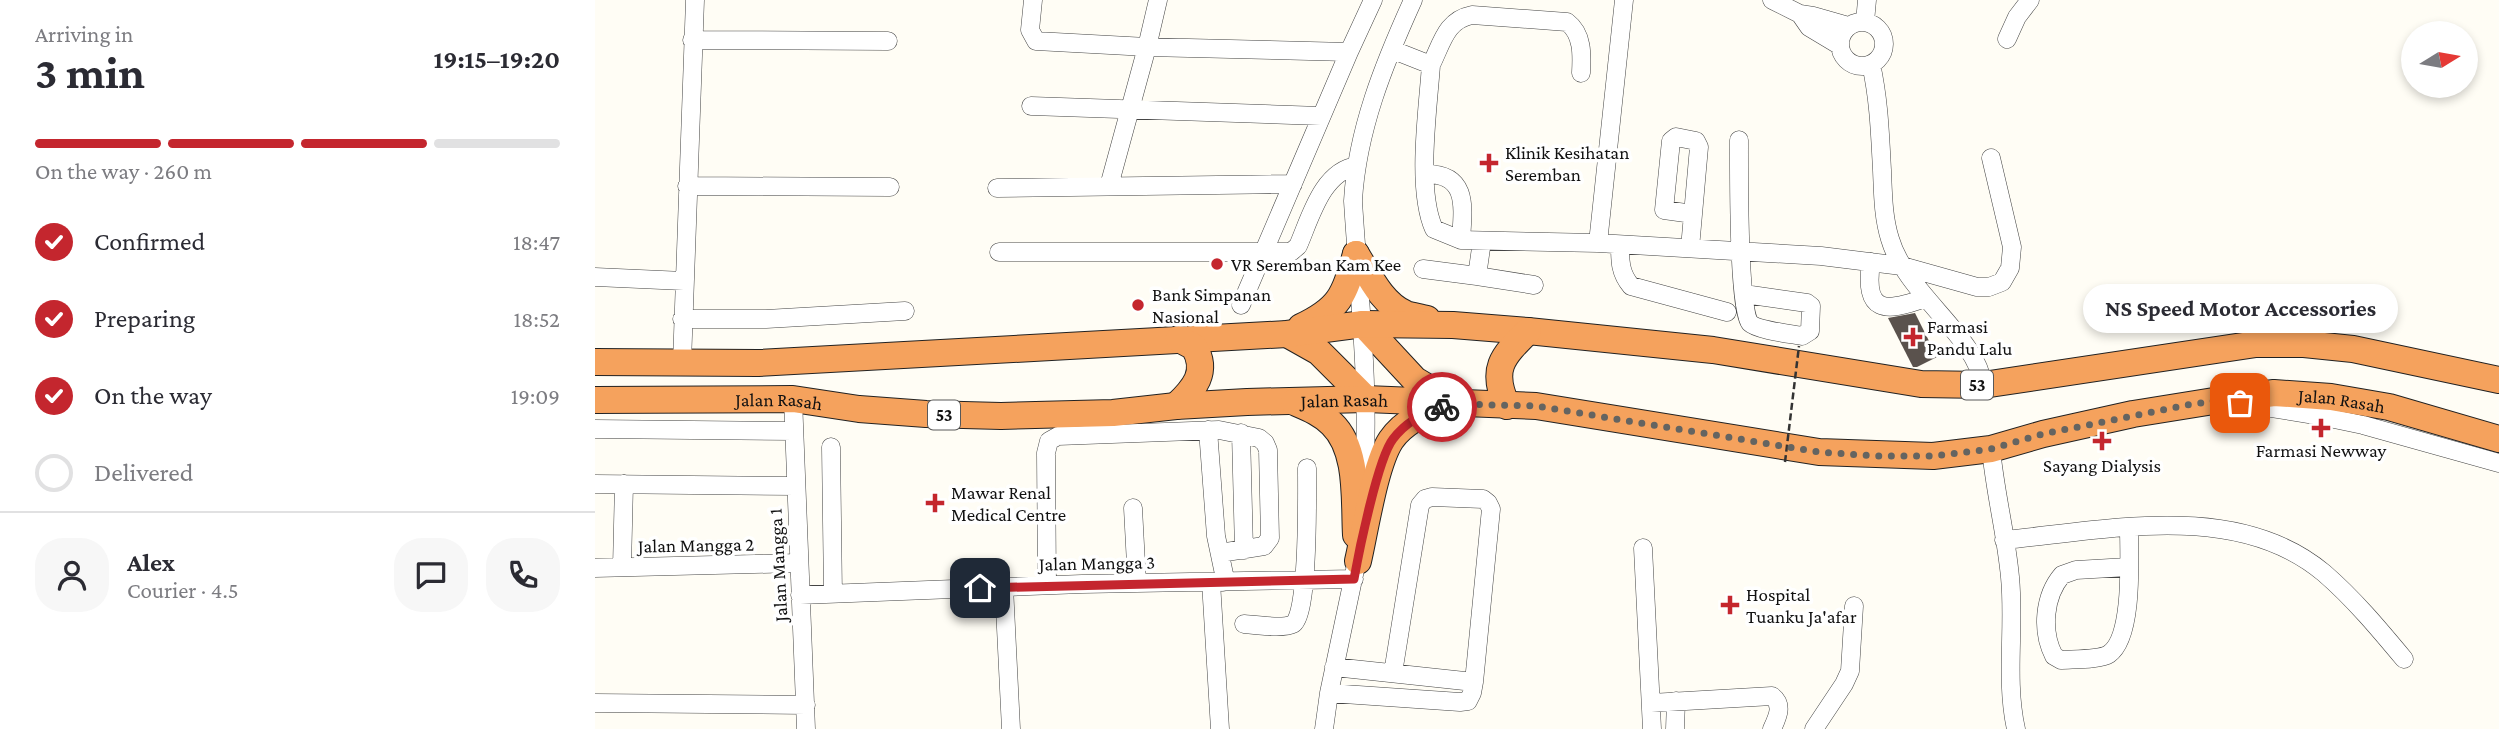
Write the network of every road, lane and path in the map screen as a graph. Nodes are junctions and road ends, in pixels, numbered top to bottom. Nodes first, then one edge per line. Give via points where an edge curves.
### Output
1 (695, 0) edge
2 (1033, 0) edge
3 (1158, 0) edge
4 (1373, 0) edge
5 (1413, 0) edge
6 (1624, 0) edge
7 (1772, 0) edge
8 (1867, 0) edge
9 (2030, 0) edge
10 (1800, 15) junction
11 (1856, 24) junction
12 (2007, 39) dead end
13 (692, 40) junction
14 (888, 41) dead end
15 (1839, 45) junction
16 (1147, 47) junction
17 (1393, 50) junction
18 (1349, 52) junction
19 (1871, 64) junction
20 (1431, 65) junction
21 (1581, 73) dead end
22 (1031, 107) dead end
23 (1131, 111) junction
24 (1321, 116) junction
25 (1739, 140) dead end
26 (1991, 158) dead end
27 (1357, 166) junction
28 (1426, 174) junction
29 (1293, 184) junction
30 (1109, 186) junction
31 (687, 187) junction
32 (890, 187) dead end
33 (997, 188) dead end
34 (1693, 214) dead end
35 (1461, 240) junction
36 (1482, 241) junction
37 (1598, 243) junction
38 (1620, 245) junction
39 (1690, 248) junction
40 (1742, 251) junction
41 (999, 252) dead end
42 (1264, 252) junction
43 (1356, 254) junction
44 (1871, 262) junction
45 (1902, 267) junction
46 (1423, 269) dead end
47 (1477, 276) junction
48 (595, 277) edge
49 (684, 281) junction
50 (1534, 285) dead end
51 (1744, 294) dead end
52 (1925, 298) junction
53 (1241, 305) dead end
54 (905, 311) dead end
55 (1727, 312) dead end
56 (682, 319) junction
57 (1363, 324) junction
58 (1453, 325) junction
59 (1528, 331) junction
60 (1287, 334) junction
61 (1179, 339) junction
62 (1800, 346) dead end
63 (595, 362) edge
64 (682, 363) junction
65 (2499, 380) edge
66 (1983, 385) junction
67 (793, 399) junction
68 (595, 400) edge
69 (1366, 400) junction
70 (2220, 400) junction
71 (1293, 401) junction
72 (1454, 404) junction
73 (1176, 406) junction
74 (1507, 406) junction
75 (595, 429) edge
76 (1208, 430) junction
77 (794, 431) junction
78 (1241, 433) junction
79 (2499, 439) edge
80 (831, 447) dead end
81 (1991, 449) junction
82 (1786, 463) dead end
83 (2499, 463) edge
84 (1307, 468) dead end
85 (595, 484) edge
86 (624, 484) junction
87 (796, 486) junction
88 (1133, 508) dead end
89 (2129, 527) junction
90 (2004, 540) junction
91 (1643, 548) dead end
92 (1244, 550) junction
93 (1220, 553) junction
94 (798, 564) junction
95 (622, 567) junction
96 (2128, 567) junction
97 (595, 568) edge
98 (1356, 570) junction
99 (1305, 580) junction
100 (1217, 582) junction
101 (1137, 583) junction
102 (1047, 585) junction
103 (1004, 587) junction
104 (833, 594) junction
105 (800, 595) junction
106 (1854, 606) dead end
107 (1244, 624) dead end
108 (2404, 659) dead end
109 (1334, 667) junction
110 (1393, 673) junction
111 (1474, 682) junction
112 (1329, 693) junction
113 (1676, 702) junction
114 (595, 703) edge
115 (1651, 703) junction
116 (806, 705) junction
117 (1820, 726) edge
118 (806, 729) edge
119 (1011, 729) edge
120 (1220, 729) edge
121 (1324, 729) edge
122 (1652, 729) edge
123 (1675, 729) edge
124 (1772, 729) edge
125 (2016, 729) edge

1 - 13 street
2 - 16 street via 1030,30 1036,41
3 - 16 street
4 - 18 street
5 - 17 street
6 - 37 street
7 - 10 street
8 - 11 street
9 - 12 street
10 - 11 street
10 - 15 street via 1809,27
11 - 15 street via 1840,38
11 - 19 street via 1875,26 1883,38 1882,54
13 - 14 street
13 - 31 street
15 - 19 street via 1850,63
16 - 18 street
16 - 23 street
17 - 20 street
17 - 27 street via 1366,118
18 - 24 street
19 - 45 street via 1880,112 1889,238
20 - 21 street via 1452,23 1472,15 1567,22 1578,35
20 - 28 street
22 - 23 street
23 - 24 street
23 - 30 street
24 - 29 street
25 - 40 street
26 - 45 street via 2012,247 2003,282 1977,286
27 - 42 street via 1343,171 1323,190 1295,250
27 - 43 street via 1353,201
28 - 35 street via 1427,214 1434,229
28 - 35 street via 1448,177 1456,185 1463,207
29 - 30 street
29 - 42 street
30 - 33 street
31 - 32 street
31 - 49 street
34 - 39 street
35 - 36 street
36 - 37 street
36 - 47 street
37 - 38 street
38 - 39 street
38 - 55 street via 1621,267 1631,286
39 - 40 street
40 - 44 street
40 - 51 street
41 - 42 street
42 - 53 street
43 - 57 street
43 - 58 highway via 1376,287 1403,313
43 - 60 highway via 1338,303 1323,317
44 - 45 street
44 - 52 street via 1872,293 1883,307 1900,307
45 - 52 street
46 - 47 street
47 - 50 street
48 - 49 street
49 - 56 street
52 - 66 street via 1972,353 1982,371
54 - 56 street
56 - 64 street
57 - 58 highway, Jalan Rasah / 53
57 - 60 highway, Jalan Rasah / 53
57 - 69 street
57 - 72 highway via 1415,380
58 - 59 highway, Jalan Rasah / 53
59 - 66 highway, Jalan Rasah / 53 via 1713,350 1921,384
59 - 74 highway via 1504,355 1499,367 1498,381
60 - 61 highway, Jalan Rasah / 53
60 - 69 highway via 1319,352
61 - 64 highway, Jalan Rasah / 53 via 758,363
61 - 73 highway via 1194,347 1201,365 1196,385
62 - 82 path, bridge
63 - 64 highway, Jalan Rasah / 53
65 - 66 highway, Jalan Rasah / 53 via 2353,349 2256,344
67 - 68 highway, Jalan Rasah / 53
67 - 73 highway, Jalan Rasah / 53 via 859,409 1001,416
67 - 77 street, Jalan Mangga 1
69 - 71 highway, Jalan Rasah / 53
69 - 72 highway, Jalan Rasah / 53
69 - 98 street via 1367,447
70 - 79 highway, Jalan Rasah / 53 via 2274,393 2332,397 2435,419
70 - 81 highway, Jalan Rasah / 53 via 2133,414
70 - 83 street via 2363,425
71 - 73 highway, Jalan Rasah / 53
71 - 98 highway via 1334,425 1350,456
72 - 74 highway, Jalan Rasah / 53
72 - 98 highway via 1423,413 1391,441
74 - 81 highway, Jalan Rasah / 53 via 1548,408 1819,452 1933,456
75 - 77 street
76 - 78 street
76 - 93 street
76 - 102 street via 1058,436 1049,441
77 - 87 street, Jalan Mangga 1
78 - 92 street
78 - 92 street via 1259,438 1268,450 1270,538 1264,546
80 - 104 street
81 - 90 street
84 - 99 street
85 - 86 street
86 - 87 street
86 - 95 street
87 - 94 street, Jalan Mangga 1
88 - 101 street
89 - 90 street
89 - 96 street
89 - 108 street via 2195,525 2235,531 2285,548 2322,571 2360,606
90 - 125 street via 2010,575
91 - 115 street
92 - 93 street
93 - 100 street
94 - 95 street, Jalan Mangga 2
94 - 105 street, Jalan Mangga 1
95 - 97 street, Jalan Mangga 2
96 - 96 street via 2127,612 2111,653 2060,660 2054,656 2046,618 2056,581 2076,570
98 - 99 street, Jalan Mangga 3
98 - 109 street
99 - 100 street, Jalan Mangga 3
99 - 107 street via 1301,612 1294,624
100 - 101 street, Jalan Mangga 3
100 - 120 street
101 - 102 street, Jalan Mangga 3
102 - 103 street, Jalan Mangga 3
103 - 104 street, Jalan Mangga 3
103 - 119 street
104 - 105 street, Jalan Mangga 3
105 - 116 street, Jalan Mangga 1
106 - 117 street via 1850,671
109 - 110 street
109 - 112 street
110 - 111 street
110 - 111 street via 1420,505 1432,497 1483,499 1491,509
111 - 112 street via 1468,701 1459,702
112 - 121 street
113 - 115 street
113 - 123 street
113 - 124 street via 1772,696 1779,705
114 - 116 street
115 - 122 street
116 - 118 street, Jalan Mangga 1

